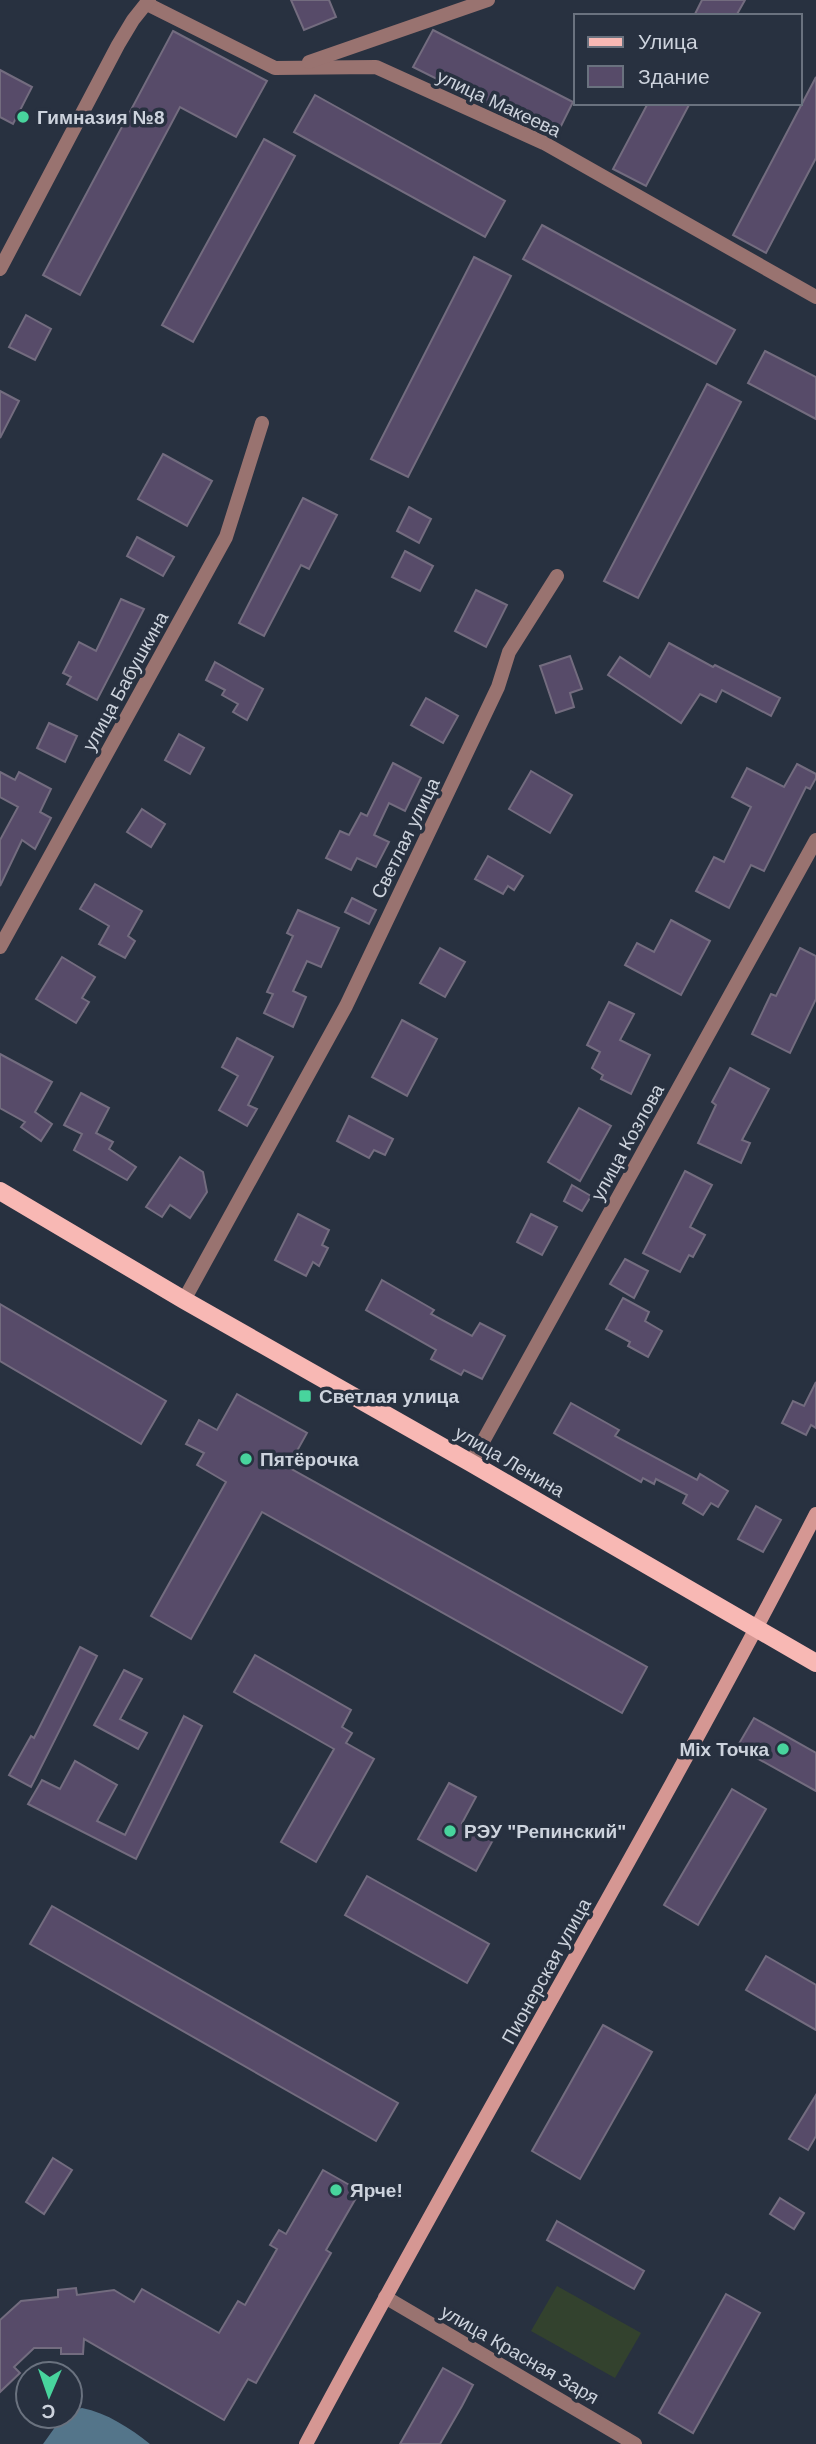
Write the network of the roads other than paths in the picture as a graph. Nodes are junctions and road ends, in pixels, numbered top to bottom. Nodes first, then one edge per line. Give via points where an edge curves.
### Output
1 (488, 0) edge
2 (148, 2) edge
3 (298, 66) junction
4 (0, 269) edge
5 (816, 297) edge
6 (262, 423) dead end
7 (557, 576) dead end
8 (816, 840) edge
9 (0, 947) edge
10 (0, 1191) edge
11 (184, 1300) junction
12 (471, 1463) junction
13 (816, 1514) edge
14 (756, 1628) junction
15 (816, 1663) edge
16 (384, 2297) junction
17 (306, 2444) edge
18 (635, 2444) edge

1 - 3 street
2 - 3 street, улица Макеева via 275,68
2 - 4 street via 118,45
3 - 5 street, улица Макеева via 376,67 544,143
6 - 9 street, улица Бабушкина via 226,537
7 - 11 street, Светлая улица via 509,653 499,687 346,1006
8 - 12 street, улица Козлова
10 - 11 main road, улица Ленина
11 - 12 main road, улица Ленина
12 - 14 main road, улица Ленина
13 - 14 street, Пионерская улица
14 - 15 main road, улица Ленина
14 - 16 street, Пионерская улица
16 - 17 street, Пионерская улица
16 - 18 street, улица Красная Заря

